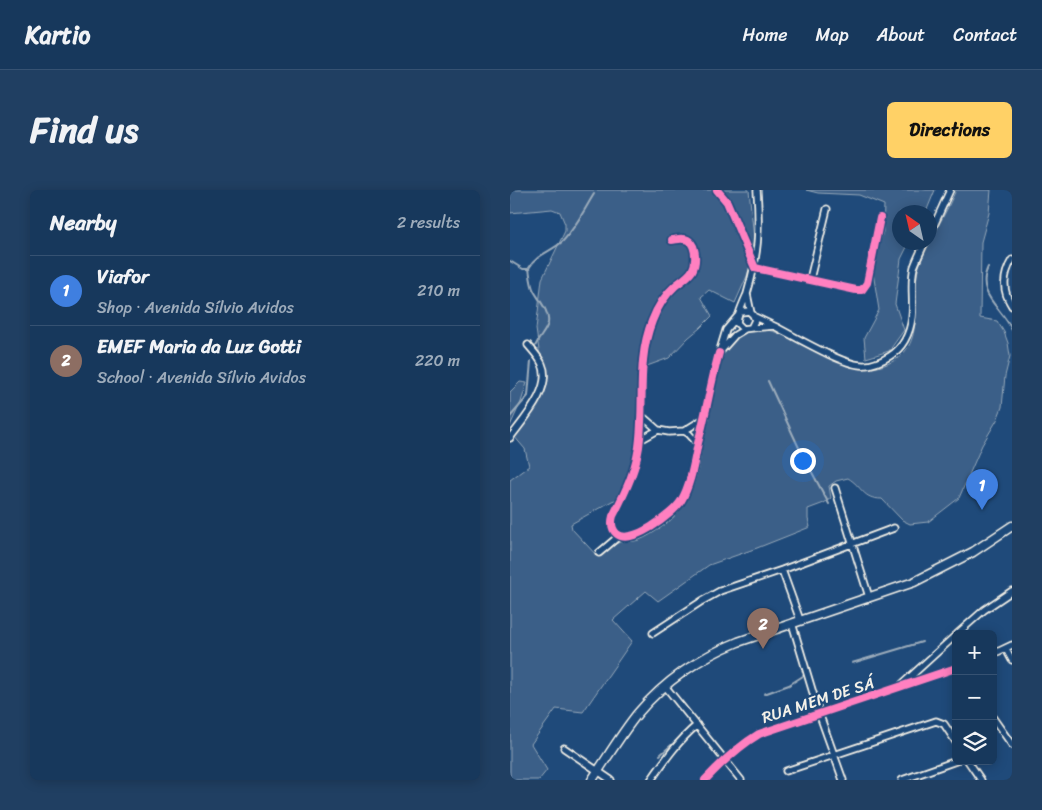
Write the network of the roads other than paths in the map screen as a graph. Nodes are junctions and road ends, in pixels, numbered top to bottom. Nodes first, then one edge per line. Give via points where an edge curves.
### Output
1 (717, 190) edge
2 (757, 190) edge
3 (950, 190) edge
4 (827, 208) dead end
5 (880, 218) dead end
6 (937, 219) edge
7 (672, 240) dead end
8 (921, 250) edge
9 (1012, 260) edge
10 (755, 268) junction
11 (810, 280) junction
12 (746, 294) junction
13 (1012, 306) edge
14 (739, 314) junction
15 (753, 315) junction
16 (774, 326) junction
17 (748, 328) junction
18 (528, 345) dead end
19 (719, 352) junction
20 (641, 415) junction
21 (705, 418) junction
22 (658, 430) junction
23 (684, 432) junction
24 (510, 438) edge
25 (640, 440) junction
26 (698, 444) junction
27 (835, 488) dead end
28 (1012, 526) edge
29 (894, 528) dead end
30 (619, 536) junction
31 (851, 543) junction
32 (599, 553) dead end
33 (782, 570) junction
34 (1012, 591) edge
35 (869, 597) junction
36 (796, 621) junction
37 (961, 630) edge
38 (653, 633) dead end
39 (952, 638) edge
40 (1012, 645) edge
41 (1006, 649) junction
42 (997, 652) edge
43 (1012, 660) edge
44 (952, 669) edge
45 (665, 686) junction
46 (898, 688) junction
47 (819, 713) junction
48 (994, 720) edge
49 (697, 725) junction
50 (952, 736) edge
51 (1012, 745) edge
52 (564, 748) dead end
53 (834, 756) junction
54 (725, 760) junction
55 (952, 762) edge
56 (971, 765) edge
57 (598, 771) junction
58 (786, 771) dead end
59 (592, 780) edge
60 (611, 780) edge
61 (651, 780) edge
62 (705, 780) edge
63 (741, 780) edge
64 (843, 780) edge
65 (902, 780) edge
66 (981, 780) edge

1 - 10 street via 727,202
2 - 10 street
3 - 6 street
4 - 11 street
5 - 11 street via 864,289
7 - 20 street via 687,240 693,246 695,260 692,271 663,300 652,320 642,357
8 - 16 street via 914,272 908,335 902,347 886,358 869,365 846,362
9 - 13 street via 1004,284
10 - 11 street
10 - 12 street
12 - 14 street
12 - 15 street
14 - 15 street via 746,311
14 - 17 street via 738,325
14 - 19 street via 726,330
15 - 16 street
15 - 17 street via 754,323
16 - 17 street
17 - 19 street via 731,338
18 - 24 street via 543,365 545,382 532,408
19 - 21 street
20 - 22 street
20 - 25 street
21 - 23 street
21 - 26 street
22 - 23 street
22 - 25 street
23 - 26 street
25 - 30 street via 631,479 612,519 613,528
26 - 30 street via 684,496 673,512 637,535 629,538
27 - 31 street
28 - 35 main road via 948,566
29 - 31 street
30 - 32 street
31 - 33 street
31 - 35 street
33 - 36 street
33 - 38 street via 710,596
34 - 37 street, RUA MEM DE SÁ
35 - 36 main road
36 - 45 main road via 717,651
36 - 47 street
39 - 46 street, RUA MEM DE SÁ
40 - 41 street
41 - 42 street
41 - 43 street
44 - 46 street
45 - 49 street
45 - 57 main road via 634,718
46 - 47 street, RUA MEM DE SÁ
47 - 53 street
47 - 54 street, RUA MEM DE SÁ via 759,734
48 - 51 street
49 - 54 street
49 - 61 street via 681,740
50 - 53 street via 944,724 933,722
52 - 57 street
53 - 58 street
53 - 64 street
54 - 62 street, RUA MEM DE SÁ
54 - 63 street
55 - 65 street
56 - 66 street
57 - 59 main road
57 - 60 street

